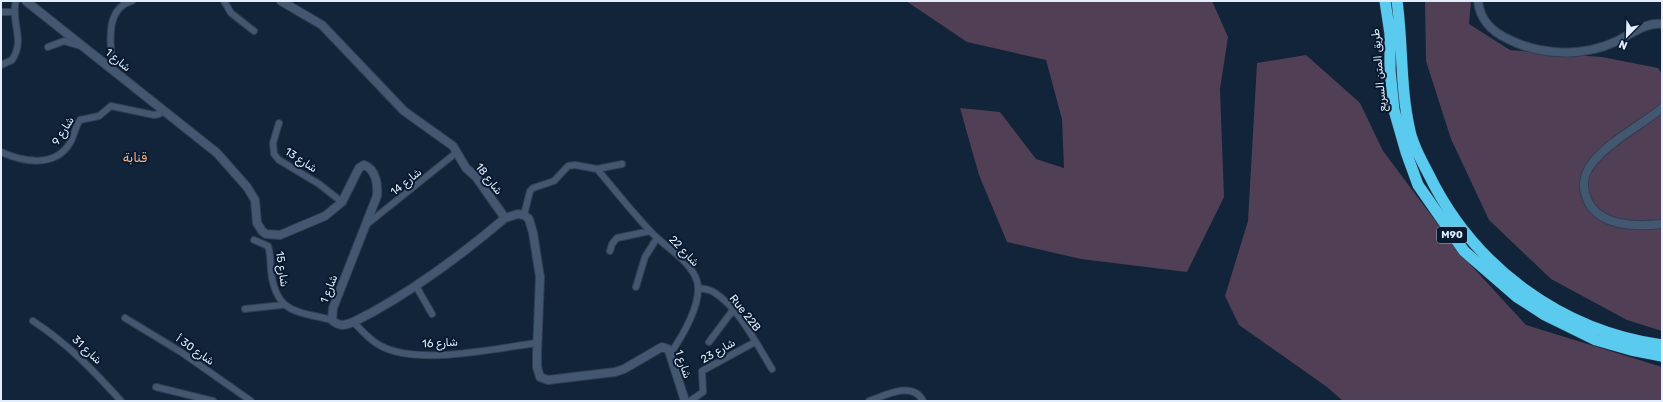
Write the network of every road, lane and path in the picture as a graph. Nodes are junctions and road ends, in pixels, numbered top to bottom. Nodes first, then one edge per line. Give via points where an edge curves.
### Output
1 (16, 1) edge
2 (26, 1) edge
3 (132, 1) edge
4 (224, 1) edge
5 (281, 1) edge
6 (1385, 1) edge
7 (1397, 1) edge
8 (1478, 1) edge
9 (1, 12) edge
10 (15, 12) junction
11 (1662, 24) edge
12 (254, 32) dead end
13 (48, 47) dead end
14 (84, 47) junction
15 (1, 65) edge
16 (113, 70) junction
17 (1662, 108) edge
18 (164, 111) junction
19 (279, 123) dead end
20 (1, 152) edge
21 (457, 152) junction
22 (622, 164) dead end
23 (597, 169) junction
24 (342, 202) junction
25 (524, 215) junction
26 (505, 218) junction
27 (1662, 224) edge
28 (366, 226) junction
29 (650, 231) junction
30 (657, 238) junction
31 (254, 240) dead end
32 (610, 251) dead end
33 (416, 286) junction
34 (636, 287) dead end
35 (698, 288) junction
36 (282, 305) junction
37 (245, 309) dead end
38 (733, 310) junction
39 (432, 314) dead end
40 (125, 318) dead end
41 (332, 320) junction
42 (33, 321) dead end
43 (353, 322) junction
44 (709, 342) dead end
45 (754, 342) junction
46 (537, 343) junction
47 (1662, 345) edge
48 (670, 354) junction
49 (1662, 356) edge
50 (772, 369) dead end
51 (156, 387) dead end
52 (876, 400) edge
53 (121, 401) edge
54 (213, 401) edge
55 (251, 401) edge
56 (685, 401) edge
57 (690, 401) edge
58 (869, 401) edge
59 (923, 401) edge

1 - 10 street
2 - 14 street, شارع 1
3 - 16 street via 118,10 111,29 109,46
4 - 12 street via 231,12
5 - 21 street, شارع 18 via 322,24 404,111 449,141
6 - 49 highway, طريق المتن السريع / M90 via 1390,34 1394,110 1406,152 1418,185 1464,251 1517,297 1545,315 1596,340
7 - 47 highway, طريق المتن السريع / M90 via 1402,84 1410,131 1440,199 1476,248 1527,291 1559,311 1622,337
8 - 11 street via 1481,16 1492,30 1519,45 1540,50 1593,50 1650,25
9 - 10 street
10 - 15 street via 19,34 17,50 12,60
13 - 14 street via 64,42
14 - 16 street, شارع 1
16 - 18 street, شارع 1
17 - 27 street via 1598,157 1586,171 1583,182 1586,198 1591,207 1606,220 1624,224
18 - 20 street, شارع 9 via 154,114 116,107 108,108 99,116 80,120 70,143 52,159 25,160
18 - 24 street, شارع 1 via 217,153 247,187 255,200 257,223 266,234 280,235 298,228 325,216
19 - 24 street, شارع 13 via 272,142 274,154
21 - 26 street, شارع 18 via 466,168 476,177
21 - 28 street, شارع 14
22 - 23 street
23 - 25 street via 568,166 554,181 533,188
23 - 29 street, شارع 22
24 - 28 street, شارع 1 via 360,168 367,166 378,187 374,207
25 - 26 street, شارع 1
25 - 46 street, شارع 1 via 531,224 540,278
26 - 33 street, شارع 1
28 - 41 street, شارع 1 via 333,308
29 - 30 street, شارع 22
29 - 32 street via 617,238
30 - 34 street via 645,257
30 - 35 street, شارع 22 via 690,268 697,280
31 - 36 street, شارع 15 via 268,246 274,288
33 - 39 street
33 - 43 street, شارع 1
35 - 38 street, Rue 22B via 716,293
35 - 48 street via 688,327
36 - 37 street
36 - 41 street
38 - 44 street
38 - 45 street, Rue 22B
40 - 55 street, شارع 30 أ via 181,352
41 - 43 street, شارع 1 via 341,325
42 - 53 street, شارع 31 via 85,361
43 - 46 street, شارع 16 via 380,346 410,354 451,353
45 - 50 street, Rue 22B
45 - 57 street, شارع 23 via 706,368 702,374 703,392
46 - 48 street, شارع 1 via 537,366 540,377 548,380 615,372 662,347 668,349
48 - 56 street, شارع 1
51 - 54 street
52 - 58 street
52 - 59 street via 906,390 920,395

